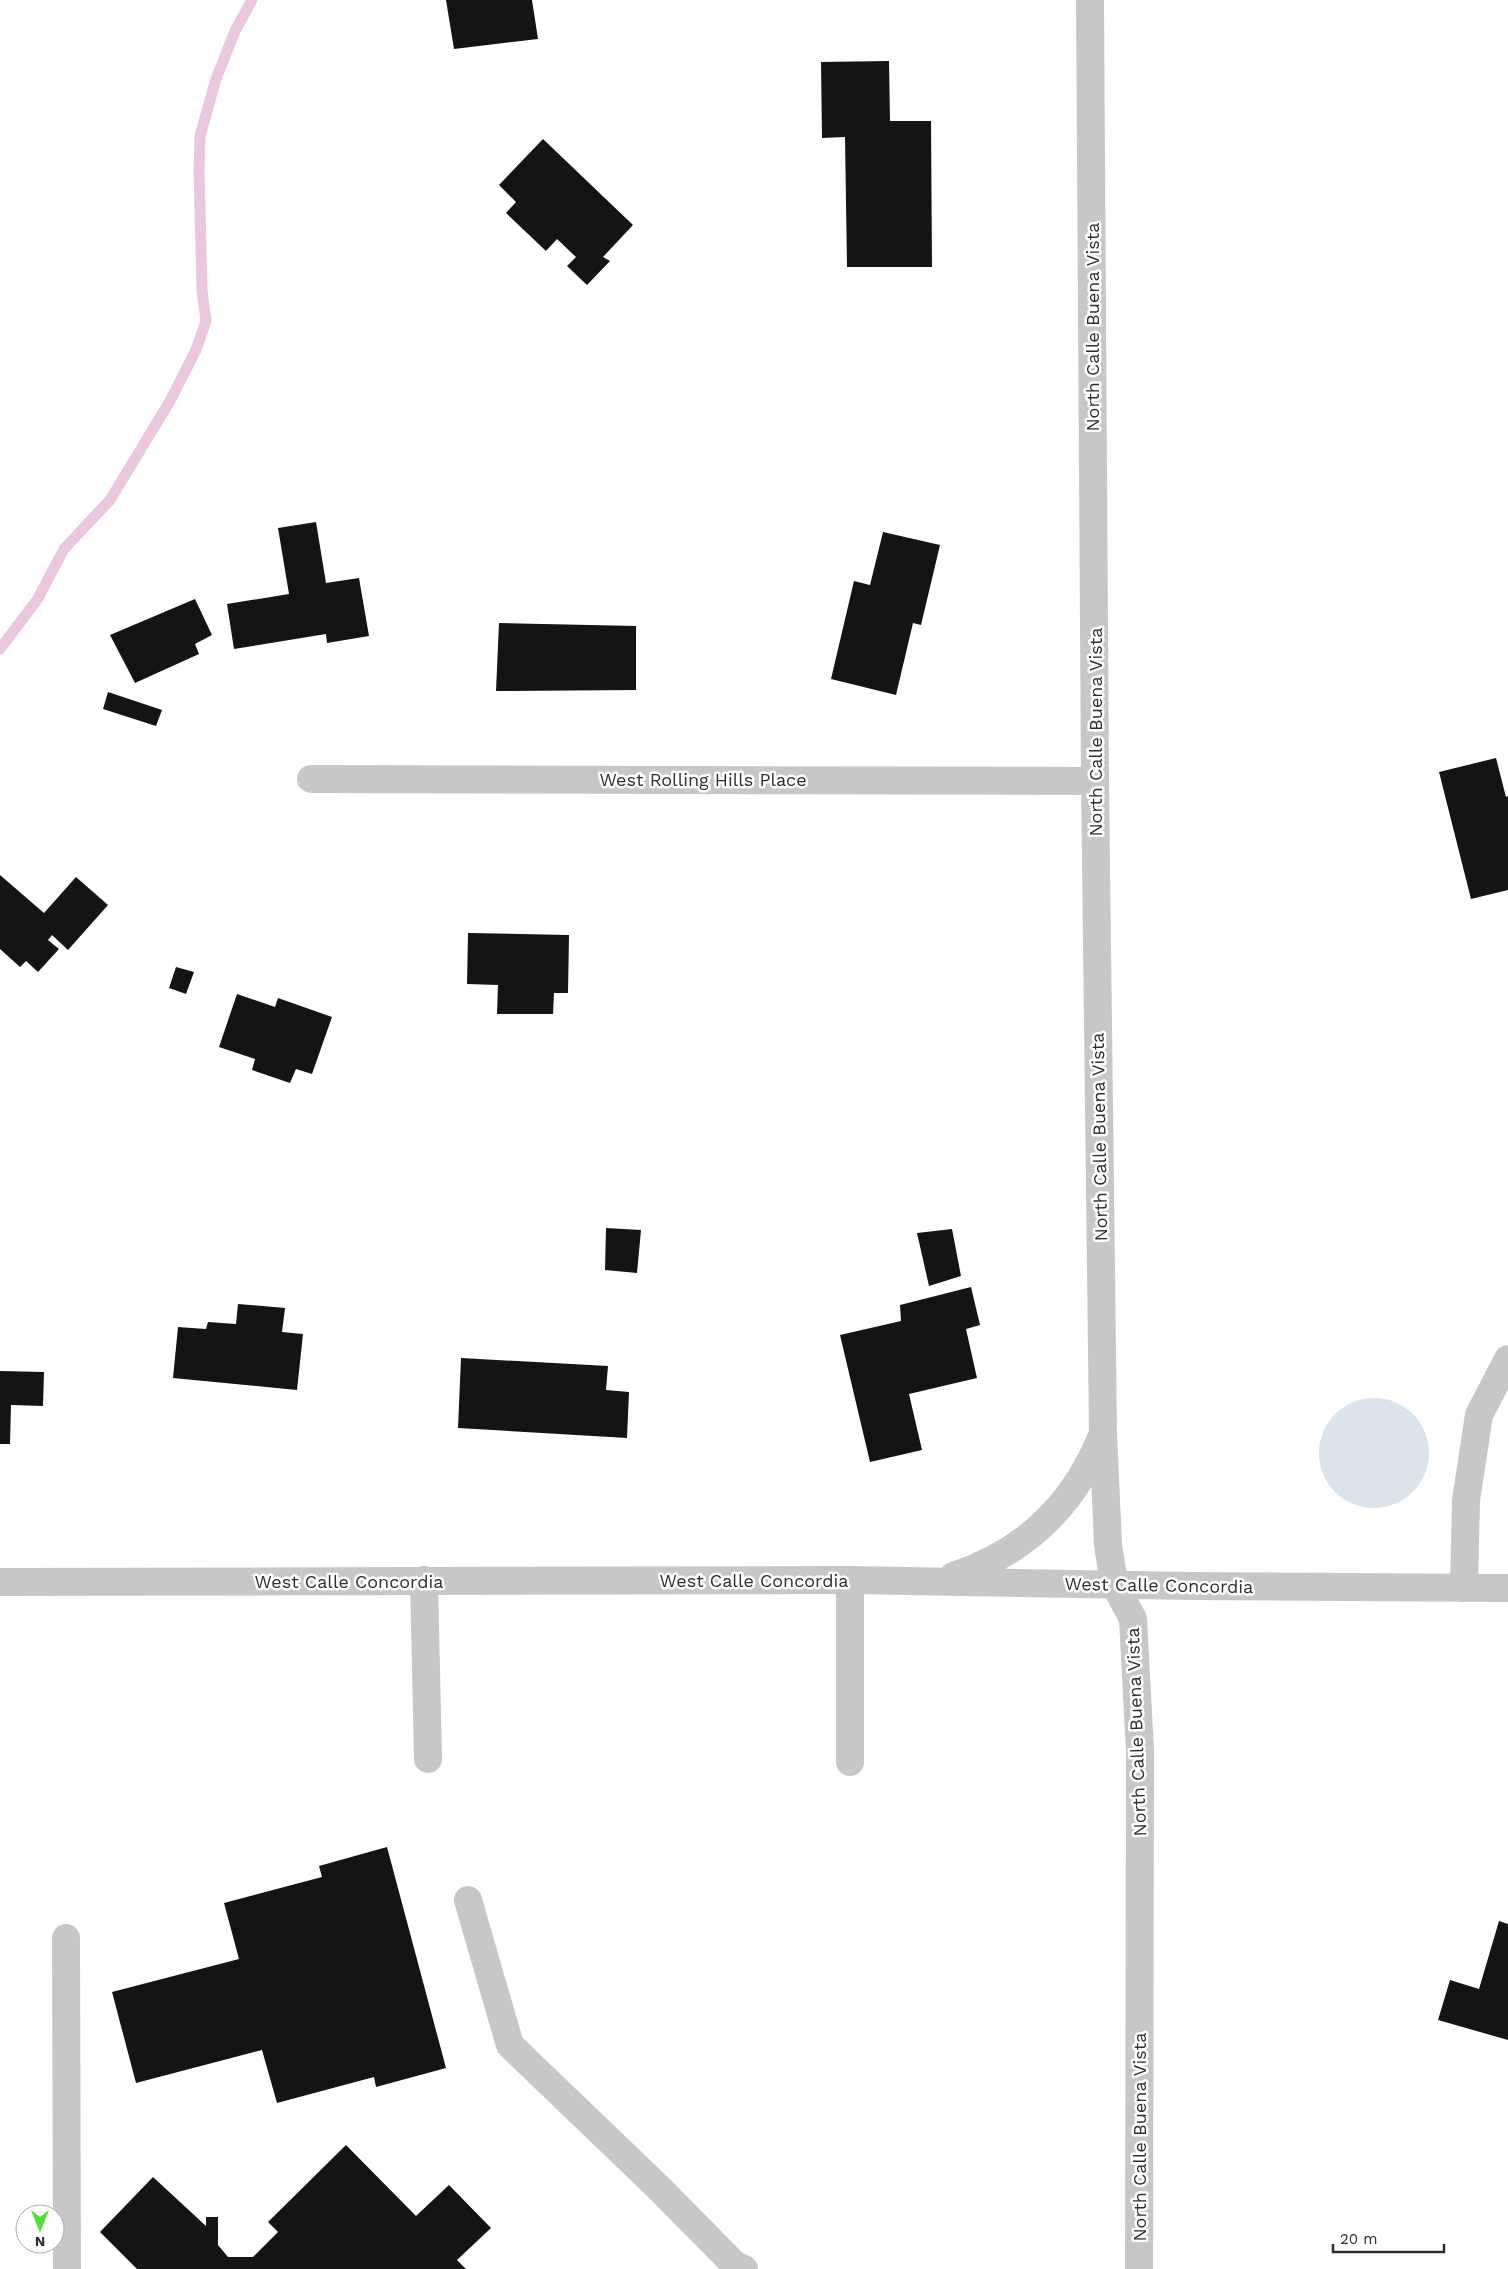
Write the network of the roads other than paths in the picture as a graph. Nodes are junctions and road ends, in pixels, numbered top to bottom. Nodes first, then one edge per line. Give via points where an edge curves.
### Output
1 (1090, 0) edge
2 (311, 779) dead end
3 (1095, 781) junction
4 (1508, 1359) edge
5 (1103, 1432) junction
6 (424, 1580) junction
7 (850, 1580) junction
8 (940, 1580) junction
9 (0, 1582) edge
10 (1114, 1583) junction
11 (1464, 1588) junction
12 (1508, 1588) edge
13 (428, 1759) dead end
14 (850, 1762) dead end
15 (468, 1900) dead end
16 (66, 1938) dead end
17 (68, 2269) edge
18 (744, 2269) edge
19 (1138, 2269) edge

1 - 3 street, North Calle Buena Vista
2 - 3 street, West Rolling Hills Place
3 - 5 street, North Calle Buena Vista
4 - 11 street via 1479,1415 1466,1500
5 - 8 street via 1077,1485 1038,1530 991,1561
5 - 10 street, North Calle Buena Vista via 1108,1544
6 - 7 street, West Calle Concordia
6 - 9 street, West Calle Concordia
6 - 13 street
7 - 8 street, West Calle Concordia
7 - 14 street
8 - 10 street, West Calle Concordia
10 - 11 street, West Calle Concordia
10 - 19 street, North Calle Buena Vista via 1133,1619 1140,1751
11 - 12 street, West Calle Concordia
15 - 18 street via 510,2045 735,2265
16 - 17 street

